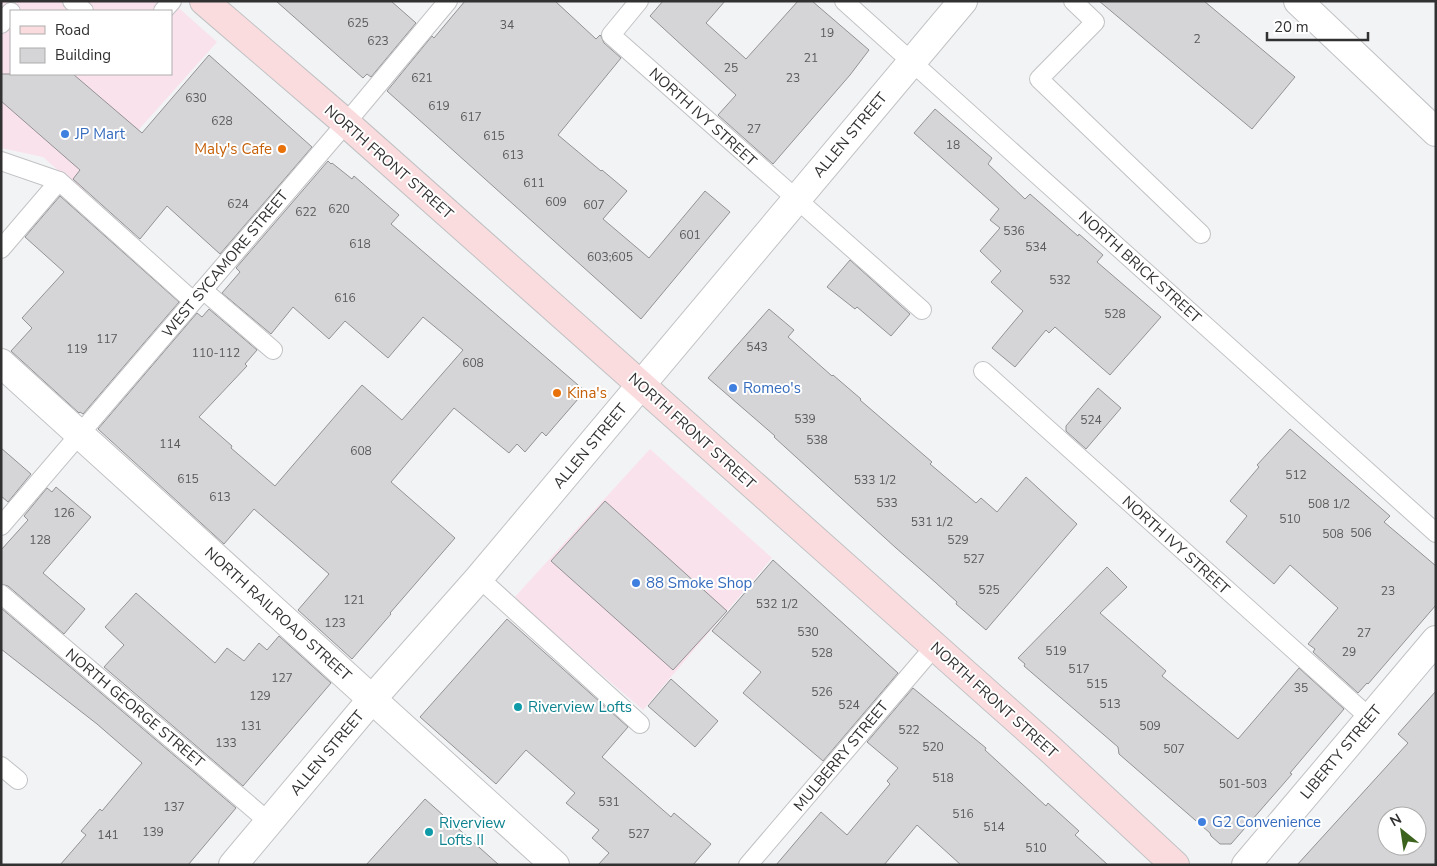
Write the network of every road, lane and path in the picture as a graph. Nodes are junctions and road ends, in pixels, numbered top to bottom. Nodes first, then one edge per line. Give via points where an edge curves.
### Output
1 (72, 1) edge
2 (204, 1) edge
3 (448, 1) edge
4 (639, 1) edge
5 (844, 1) edge
6 (963, 1) edge
7 (1073, 1) edge
8 (1298, 1) edge
9 (83, 10) edge
10 (10, 14) edge
11 (1, 24) edge
12 (912, 62) junction
13 (346, 123) junction
14 (1436, 132) edge
15 (1, 160) edge
16 (59, 180) junction
17 (796, 200) junction
18 (1201, 234) dead end
19 (1, 249) edge
20 (198, 296) junction
21 (922, 310) dead end
22 (273, 350) dead end
23 (1, 363) edge
24 (983, 371) dead end
25 (641, 385) junction
26 (80, 434) junction
27 (1, 526) edge
28 (1436, 533) edge
29 (479, 578) junction
30 (1, 594) edge
31 (1436, 640) edge
32 (934, 647) junction
33 (372, 699) junction
34 (1370, 718) junction
35 (640, 724) dead end
36 (1, 766) edge
37 (18, 780) dead end
38 (269, 822) junction
39 (233, 865) edge
40 (555, 865) edge
41 (748, 865) edge
42 (1175, 865) edge
43 (1246, 865) edge

1 - 9 lane
2 - 13 street, NORTH FRONT STREET
3 - 13 lane, WEST SYCAMORE STREET
4 - 17 lane, NORTH IVY STREET via 611,35
5 - 12 lane, NORTH BRICK STREET
6 - 12 street, ALLEN STREET
7 - 18 lane via 1096,22 1039,79
8 - 14 street
10 - 11 lane
12 - 17 street, ALLEN STREET
12 - 28 lane, NORTH BRICK STREET
13 - 20 lane, WEST SYCAMORE STREET
13 - 25 street, NORTH FRONT STREET
15 - 16 lane
16 - 19 lane
16 - 20 lane
17 - 21 lane, NORTH IVY STREET
17 - 25 street, ALLEN STREET
20 - 22 lane
20 - 26 lane, WEST SYCAMORE STREET
23 - 26 street, NORTH RAILROAD STREET
24 - 34 lane, NORTH IVY STREET
25 - 29 street, ALLEN STREET
25 - 32 street, NORTH FRONT STREET
26 - 27 lane, WEST SYCAMORE STREET
26 - 33 street, NORTH RAILROAD STREET
29 - 33 street, ALLEN STREET
29 - 35 lane
30 - 38 lane, NORTH GEORGE STREET
31 - 34 street, LIBERTY STREET
32 - 41 lane, MULBERRY STREET
32 - 42 street, NORTH FRONT STREET
33 - 38 street, ALLEN STREET
33 - 40 street, NORTH RAILROAD STREET
34 - 43 street, LIBERTY STREET
36 - 37 lane
38 - 39 street, ALLEN STREET

